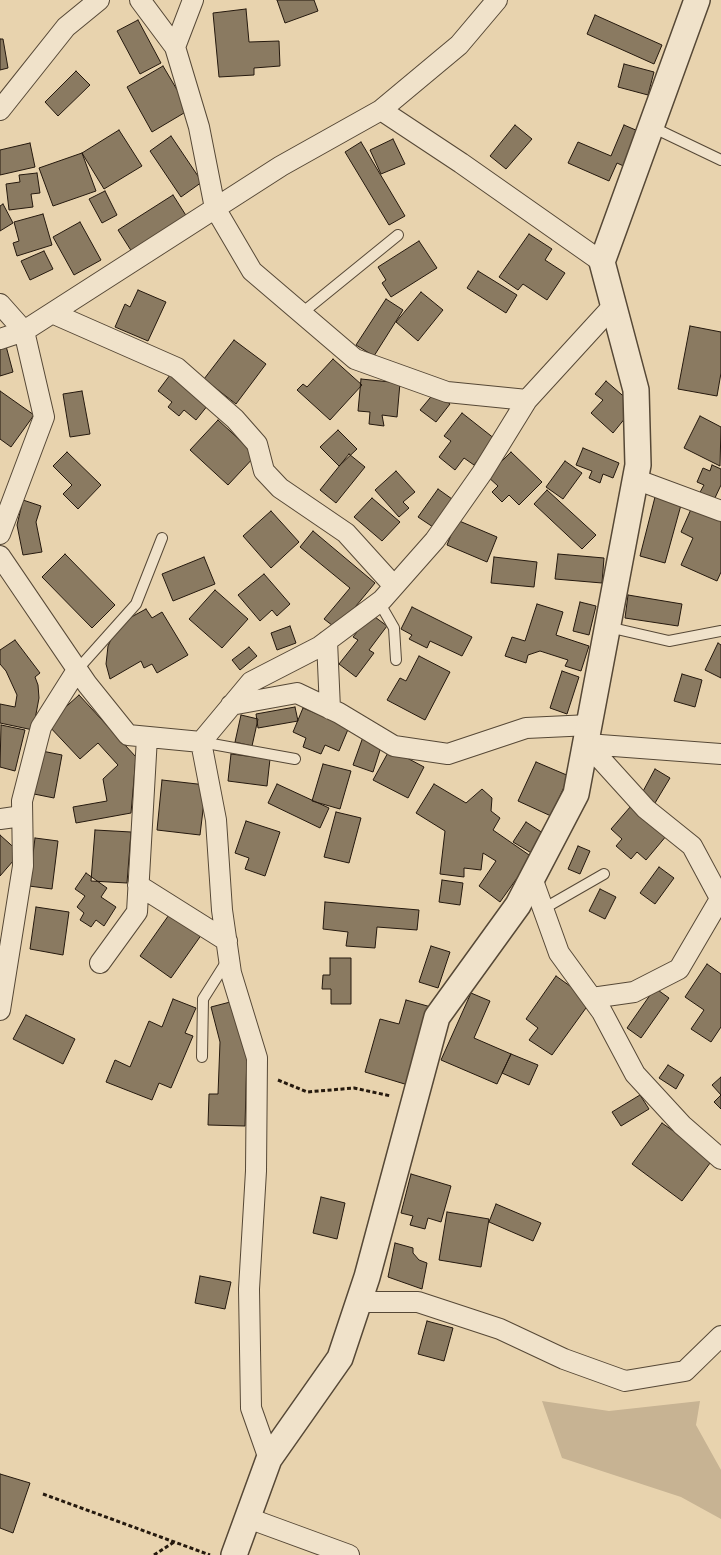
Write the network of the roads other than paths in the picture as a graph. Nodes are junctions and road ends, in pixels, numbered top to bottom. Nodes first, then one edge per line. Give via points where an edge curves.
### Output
1 (99, 0) edge
2 (140, 0) edge
3 (192, 0) edge
4 (497, 0) edge
5 (697, 0) edge
6 (175, 47) junction
7 (0, 108) edge
8 (381, 110) junction
9 (651, 127) junction
10 (721, 160) edge
11 (215, 208) junction
12 (398, 235) dead end
13 (602, 262) junction
14 (0, 304) edge
15 (613, 306) junction
16 (52, 313) junction
17 (302, 313) junction
18 (24, 331) junction
19 (0, 339) edge
20 (527, 400) junction
21 (635, 479) junction
22 (721, 511) edge
23 (0, 534) edge
24 (162, 538) dead end
25 (0, 556) edge
26 (394, 586) junction
27 (379, 602) junction
28 (608, 627) junction
29 (721, 630) edge
30 (327, 641) junction
31 (396, 660) dead end
32 (77, 670) junction
33 (231, 705) junction
34 (330, 709) junction
35 (588, 734) junction
36 (147, 737) junction
37 (201, 742) junction
38 (721, 754) edge
39 (295, 759) dead end
40 (22, 816) junction
41 (0, 819) edge
42 (604, 874) dead end
43 (532, 878) junction
44 (138, 885) junction
45 (721, 900) edge
46 (543, 909) junction
47 (228, 949) junction
48 (100, 963) dead end
49 (592, 998) junction
50 (0, 1010) edge
51 (202, 1057) dead end
52 (721, 1159) edge
53 (359, 1302) junction
54 (721, 1336) edge
55 (269, 1459) junction
56 (248, 1518) junction
57 (234, 1555) edge
58 (349, 1555) edge

1 - 7 street via 66,27
2 - 6 street
3 - 6 street
4 - 8 street via 459,45
5 - 9 street
6 - 11 street via 199,127
8 - 11 street via 281,166
8 - 13 street
9 - 10 lane
9 - 13 street
11 - 16 street
11 - 17 street via 252,271
12 - 17 lane
13 - 15 street
14 - 18 street
15 - 20 street
15 - 21 street via 636,390 638,465
16 - 18 street
16 - 26 street via 177,368 235,418 257,444 264,471 280,488 346,533
17 - 20 street via 355,359 447,392
18 - 19 street
18 - 23 street via 44,417
20 - 26 street via 482,473 440,532
21 - 22 street
21 - 28 street
24 - 32 lane via 136,604
25 - 32 street
26 - 27 street
27 - 30 street
27 - 31 lane via 394,628
28 - 29 lane via 669,640
28 - 35 street
30 - 33 street via 251,682
30 - 34 street
32 - 36 street via 128,735
32 - 40 street via 41,727 22,801
33 - 34 street via 297,693
33 - 37 street
34 - 35 street via 394,746 448,754 526,728
35 - 38 street
35 - 43 street via 576,794
35 - 45 street via 646,809 692,846
36 - 37 street
36 - 44 street
37 - 39 lane
37 - 47 street via 216,820
40 - 41 street
40 - 50 street via 23,866
42 - 46 lane
43 - 46 street
43 - 53 street via 518,905 437,1017
44 - 47 street
44 - 48 street via 137,912
45 - 49 street via 679,968 634,992
46 - 49 street via 559,953
47 - 51 lane via 203,999
47 - 55 street via 231,973 257,1058 256,1172 249,1289 251,1408
49 - 52 street via 635,1074 682,1125
53 - 54 street via 418,1302 500,1329 625,1381 685,1371
53 - 55 street via 340,1358
55 - 56 street
56 - 57 street
56 - 58 street

